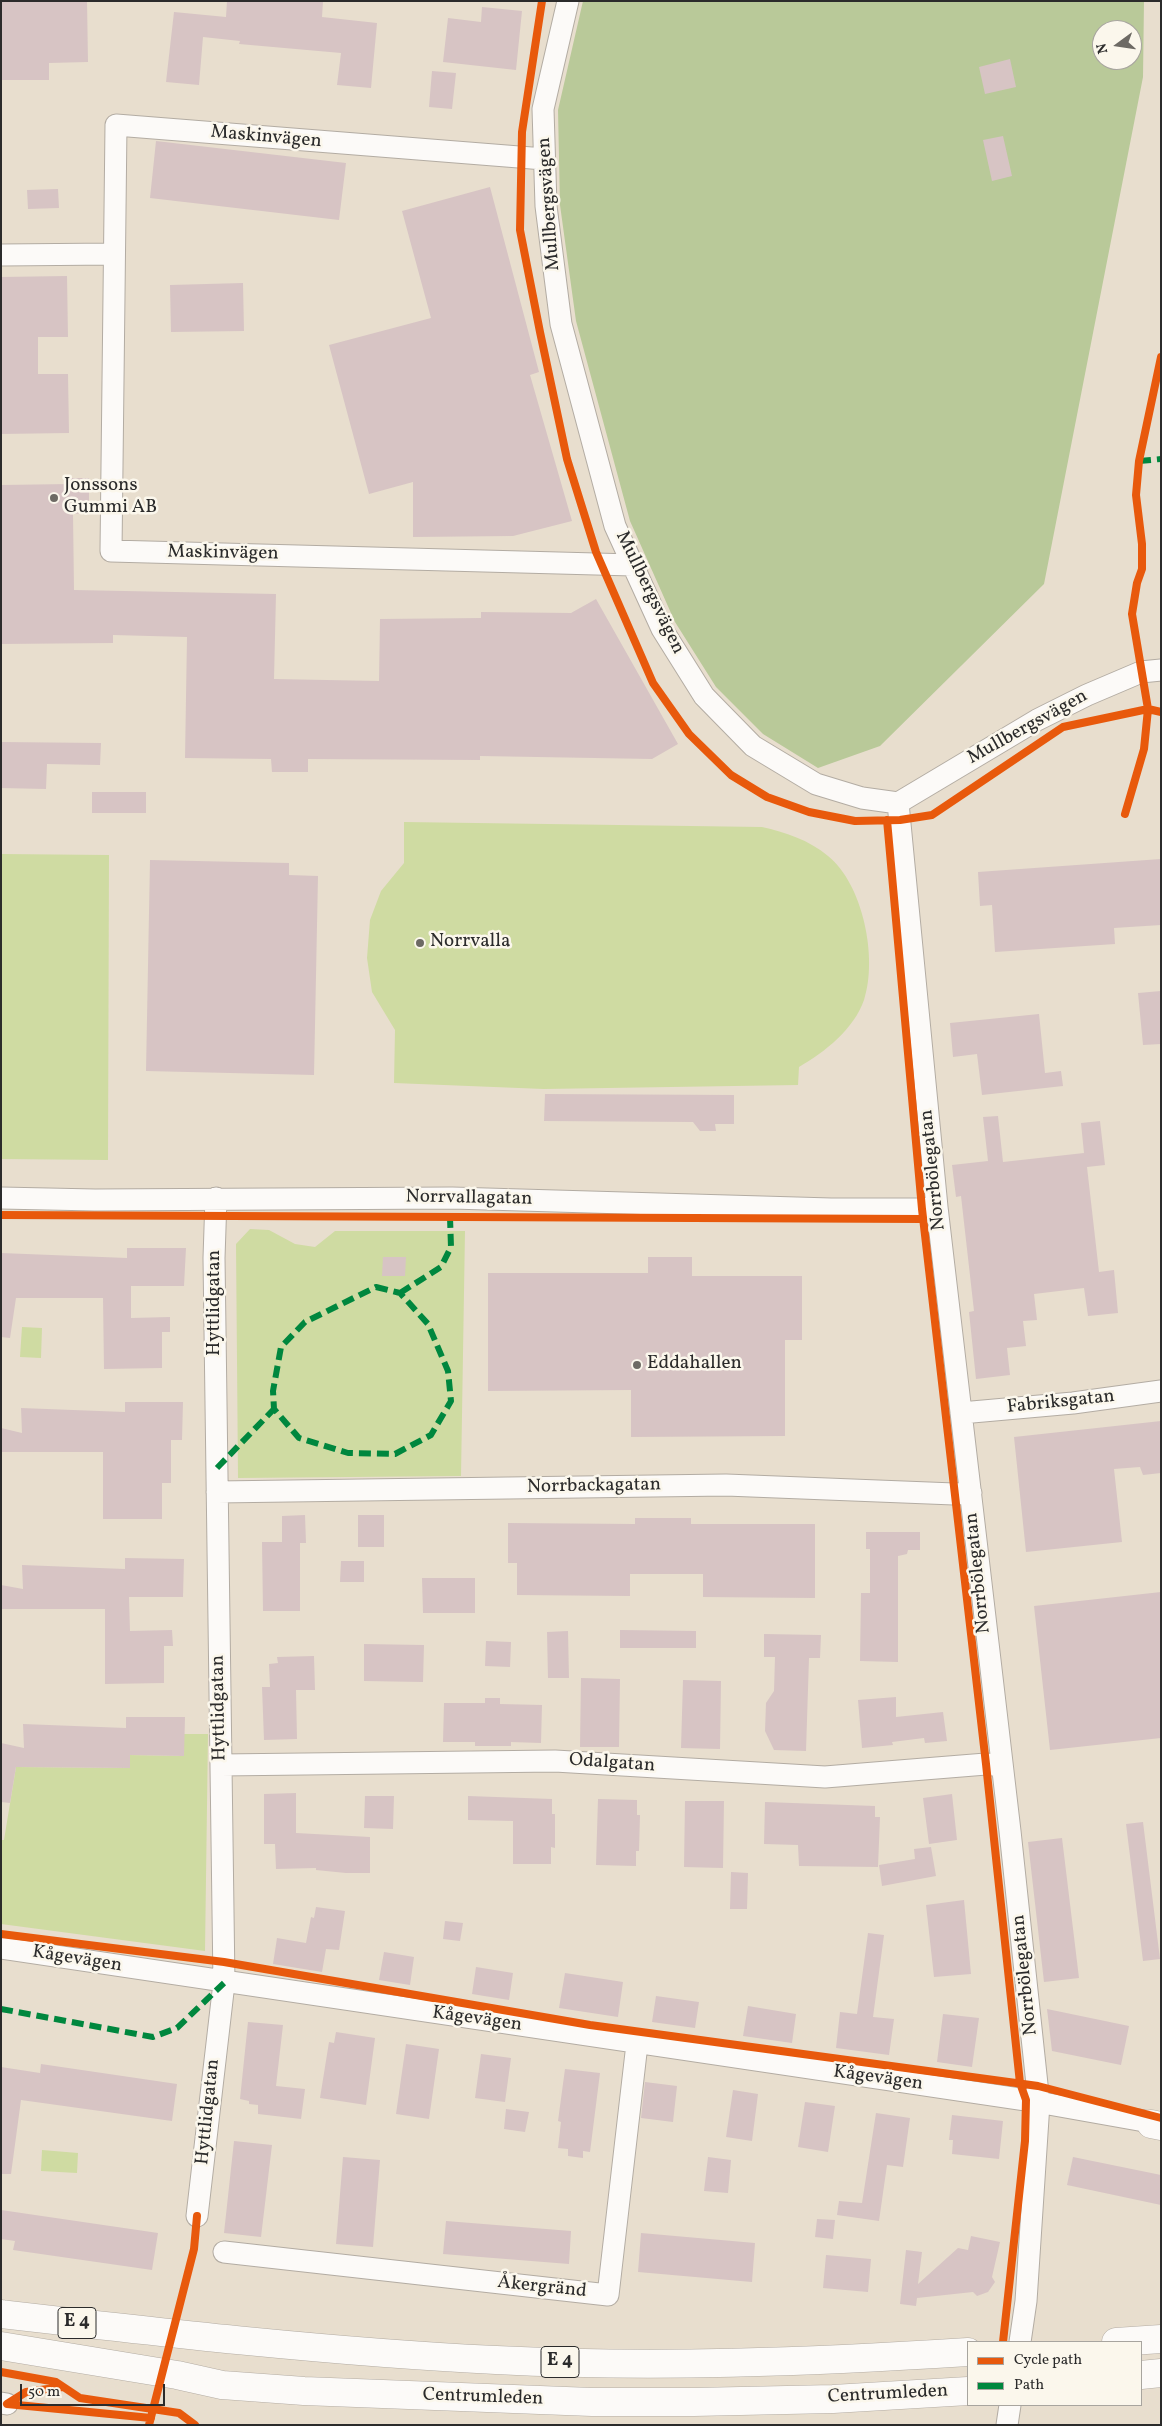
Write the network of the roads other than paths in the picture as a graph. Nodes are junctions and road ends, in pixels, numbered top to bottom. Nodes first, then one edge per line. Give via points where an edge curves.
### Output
1 (568, 1) edge
2 (544, 159) junction
3 (114, 254) junction
4 (1, 255) edge
5 (633, 565) junction
6 (1161, 670) edge
7 (898, 803) junction
8 (1, 1198) edge
9 (216, 1198) junction
10 (937, 1207) junction
11 (1161, 1391) edge
12 (961, 1413) junction
13 (217, 1492) junction
14 (971, 1493) junction
15 (221, 1765) junction
16 (1001, 1766) junction
17 (1, 1948) edge
18 (224, 1983) junction
19 (637, 2044) junction
20 (1039, 2103) junction
21 (1158, 2125) edge
22 (198, 2216) dead end
23 (224, 2252) dead end
24 (1, 2314) edge
25 (1161, 2339) edge
26 (1020, 2341) edge
27 (1131, 2341) edge
28 (1, 2346) edge
29 (967, 2352) edge
30 (1161, 2373) edge
31 (1142, 2375) edge
32 (967, 2391) edge
33 (1010, 2406) edge
34 (1007, 2425) edge

1 - 2 street, Mullbergsvägen via 543,109
2 - 3 street, Maskinvägen via 116,125
2 - 5 street, Mullbergsvägen via 546,206 562,324 616,526
3 - 4 street
3 - 5 street, Maskinvägen via 110,551
5 - 7 street, Mullbergsvägen via 662,629 704,696 753,746 816,784 862,798
6 - 7 street, Mullbergsvägen via 1141,672 1070,703
7 - 10 street, Norrbölegatan
8 - 9 street, Norrvallagatan
9 - 10 street, Norrvallagatan via 452,1198 831,1210
9 - 13 street, Hyttlidgatan
10 - 12 street, Norrbölegatan
11 - 12 street, Fabriksgatan
12 - 14 street, Norrbölegatan
13 - 14 street, Norrbackagatan via 726,1485
13 - 15 street, Hyttlidgatan
14 - 16 street, Norrbölegatan
15 - 16 street, Odalgatan via 555,1761 825,1777 986,1764
15 - 18 street, Hyttlidgatan
16 - 20 street, Norrbölegatan
17 - 18 street, Kågevägen
18 - 19 street, Kågevägen
18 - 22 street, Hyttlidgatan
19 - 20 street, Kågevägen
19 - 23 street, Åkergränd via 608,2295
20 - 21 street, Kågevägen
20 - 26 street, Norrbölegatan via 1026,2302
24 - 29 highway, Centrumleden / E 4 via 274,2345 506,2360 775,2363
25 - 27 highway
28 - 32 highway, Centrumleden / E 4 via 177,2375 222,2386 314,2392 592,2402 694,2402 833,2399
30 - 31 highway
33 - 34 street

